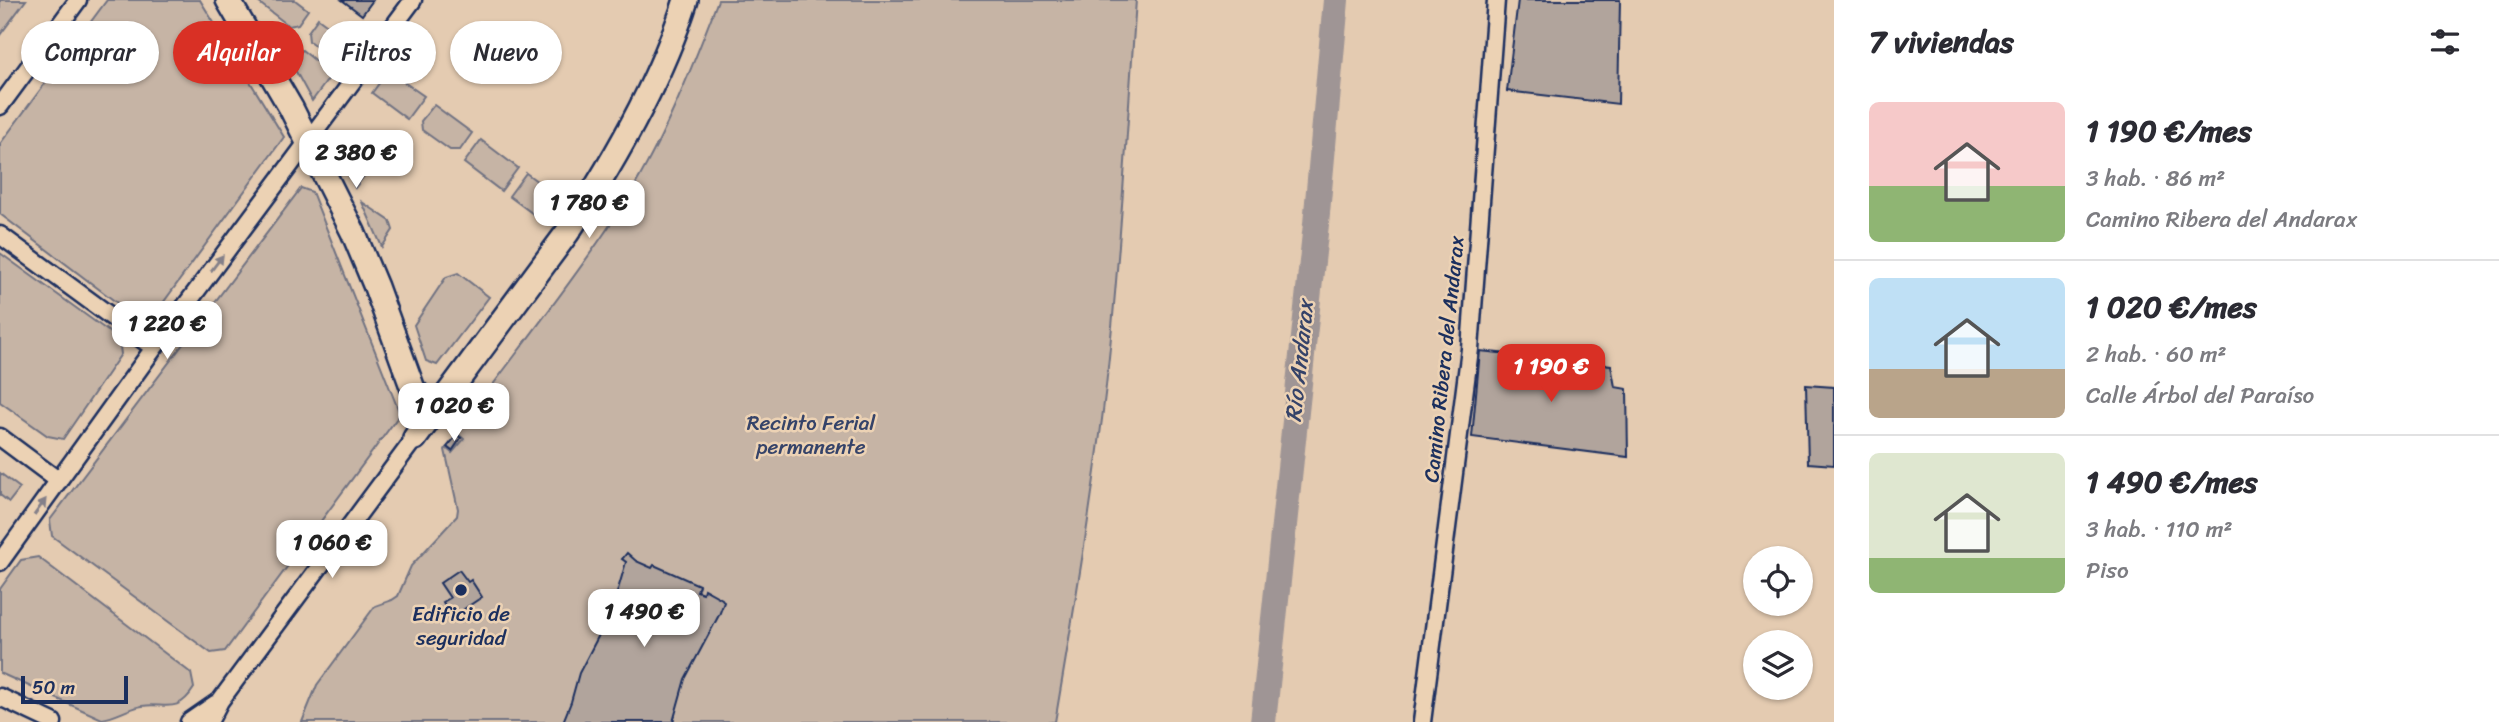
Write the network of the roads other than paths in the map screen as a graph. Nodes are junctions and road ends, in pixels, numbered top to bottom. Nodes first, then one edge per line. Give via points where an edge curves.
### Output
1 (78, 0) edge
2 (228, 0) edge
3 (413, 0) edge
4 (686, 0) edge
5 (1496, 0) edge
6 (0, 106) edge
7 (308, 141) junction
8 (0, 235) edge
9 (154, 348) junction
10 (434, 412) junction
11 (0, 438) edge
12 (415, 438) joint
13 (59, 481) junction
14 (0, 562) edge
15 (0, 697) edge
16 (220, 701) junction
17 (53, 722) edge
18 (189, 722) edge
19 (209, 722) edge
20 (1422, 722) edge

1 - 6 street
2 - 7 street
3 - 7 street
4 - 10 street via 645,101 589,199
5 - 20 street, Camino Ribera del Andarax via 1470,349
9 -> 7 street
7 - 10 street via 358,243 413,389
8 - 9 street
9 - 13 street
10 - 12 street
11 - 13 street
12 - 16 street
14 -> 13 street
15 - 17 street
16 - 18 street
16 - 19 street

